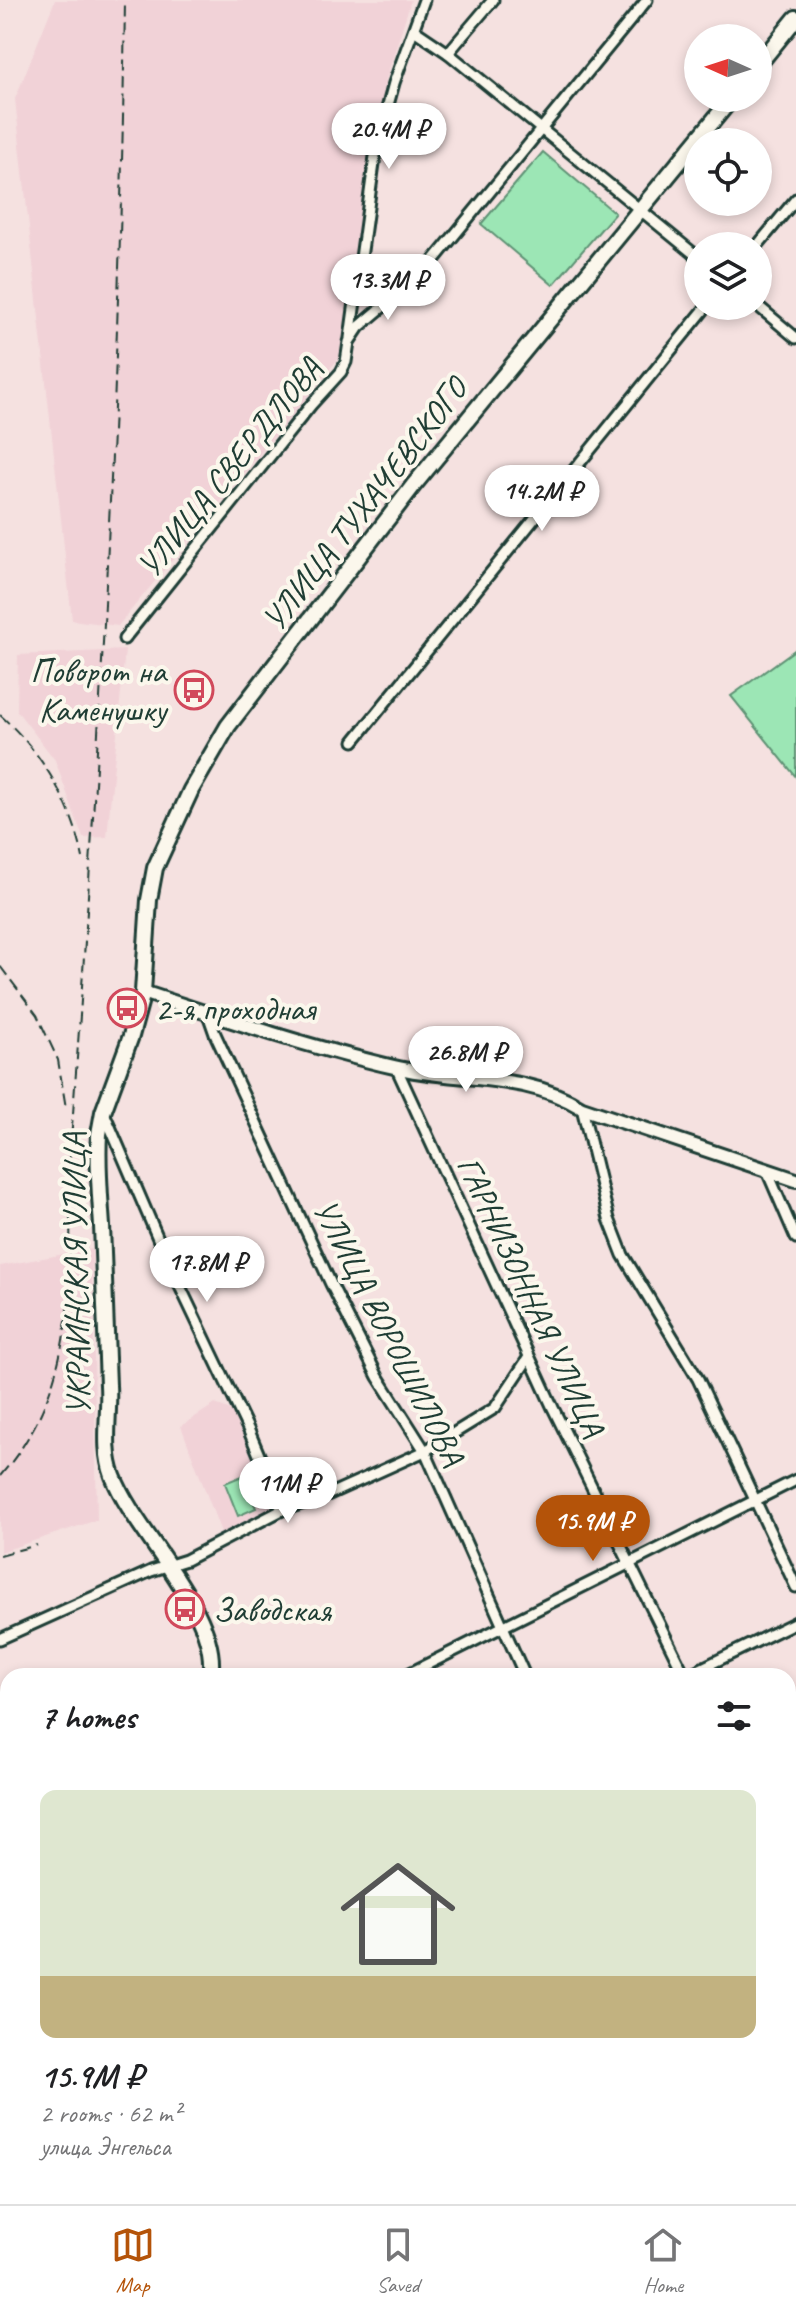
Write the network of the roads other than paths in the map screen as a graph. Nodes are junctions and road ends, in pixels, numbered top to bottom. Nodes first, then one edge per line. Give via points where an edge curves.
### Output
1 (424, 0) edge
2 (493, 0) edge
3 (647, 0) edge
4 (796, 18) edge
5 (414, 30) junction
6 (772, 48) edge
7 (448, 53) junction
8 (721, 112) edge
9 (541, 130) junction
10 (796, 199) edge
11 (641, 211) junction
12 (769, 232) edge
13 (684, 246) edge
14 (772, 318) edge
15 (696, 320) edge
16 (796, 338) edge
17 (349, 342) junction
18 (124, 639) dead end
19 (228, 726) joint
20 (354, 741) dead end
21 (143, 992) junction
22 (208, 1014) junction
23 (396, 1067) junction
24 (582, 1108) junction
25 (103, 1112) junction
26 (767, 1171) junction
27 (796, 1180) edge
28 (796, 1238) edge
29 (529, 1357) junction
30 (425, 1451) junction
31 (796, 1480) edge
32 (755, 1499) junction
33 (282, 1510) junction
34 (630, 1563) junction
35 (170, 1566) junction
36 (796, 1587) edge
37 (796, 1622) edge
38 (502, 1627) junction
39 (0, 1639) edge
40 (211, 1668) edge
41 (420, 1668) edge
42 (521, 1668) edge
43 (681, 1668) edge
44 (701, 1668) edge

1 - 5 street
2 - 7 street
3 - 9 street, УЛИЦА СВЕРДЛОВА
4 - 6 main road
5 - 7 street
5 - 17 street via 376,149
7 - 9 street
8 - 11 main road, УЛИЦА ТУХАЧЕВСКОГО
9 - 11 street
9 - 17 street, УЛИЦА СВЕРДЛОВА via 425,271
10 - 12 street
11 - 13 street
11 - 19 main road, УЛИЦА ТУХАЧЕВСКОГО via 413,486
14 - 16 street
15 - 20 street
17 - 18 street, УЛИЦА СВЕРДЛОВА via 346,362 332,384
19 - 21 main road, УКРАИНСКАЯ УЛИЦА via 155,868
21 - 22 street
21 - 25 main road, УКРАИНСКАЯ УЛИЦА
22 - 23 street
22 - 30 street, УЛИЦА ВОРОШИЛОВА via 338,1297 378,1377
23 - 24 street via 529,1085
23 - 29 street, ГАРНИЗОННАЯ УЛИЦА
24 - 26 street
24 - 32 street via 623,1255 698,1379
25 - 33 street
25 - 35 main road, УКРАИНСКАЯ УЛИЦА via 98,1156 108,1457 120,1491
26 - 27 street
26 - 28 street
29 - 30 street via 495,1408
29 - 34 street, ГАРНИЗОННАЯ УЛИЦА
30 - 33 street
30 - 38 street, УЛИЦА ВОРОШИЛОВА
31 - 32 street
32 - 34 street
32 - 36 street
33 - 35 street
34 - 38 street
34 - 43 street, ГАРНИЗОННАЯ УЛИЦА
35 - 39 street
35 - 40 main road, УКРАИНСКАЯ УЛИЦА via 207,1640
37 - 44 street
38 - 41 street
38 - 42 street, УЛИЦА ВОРОШИЛОВА

